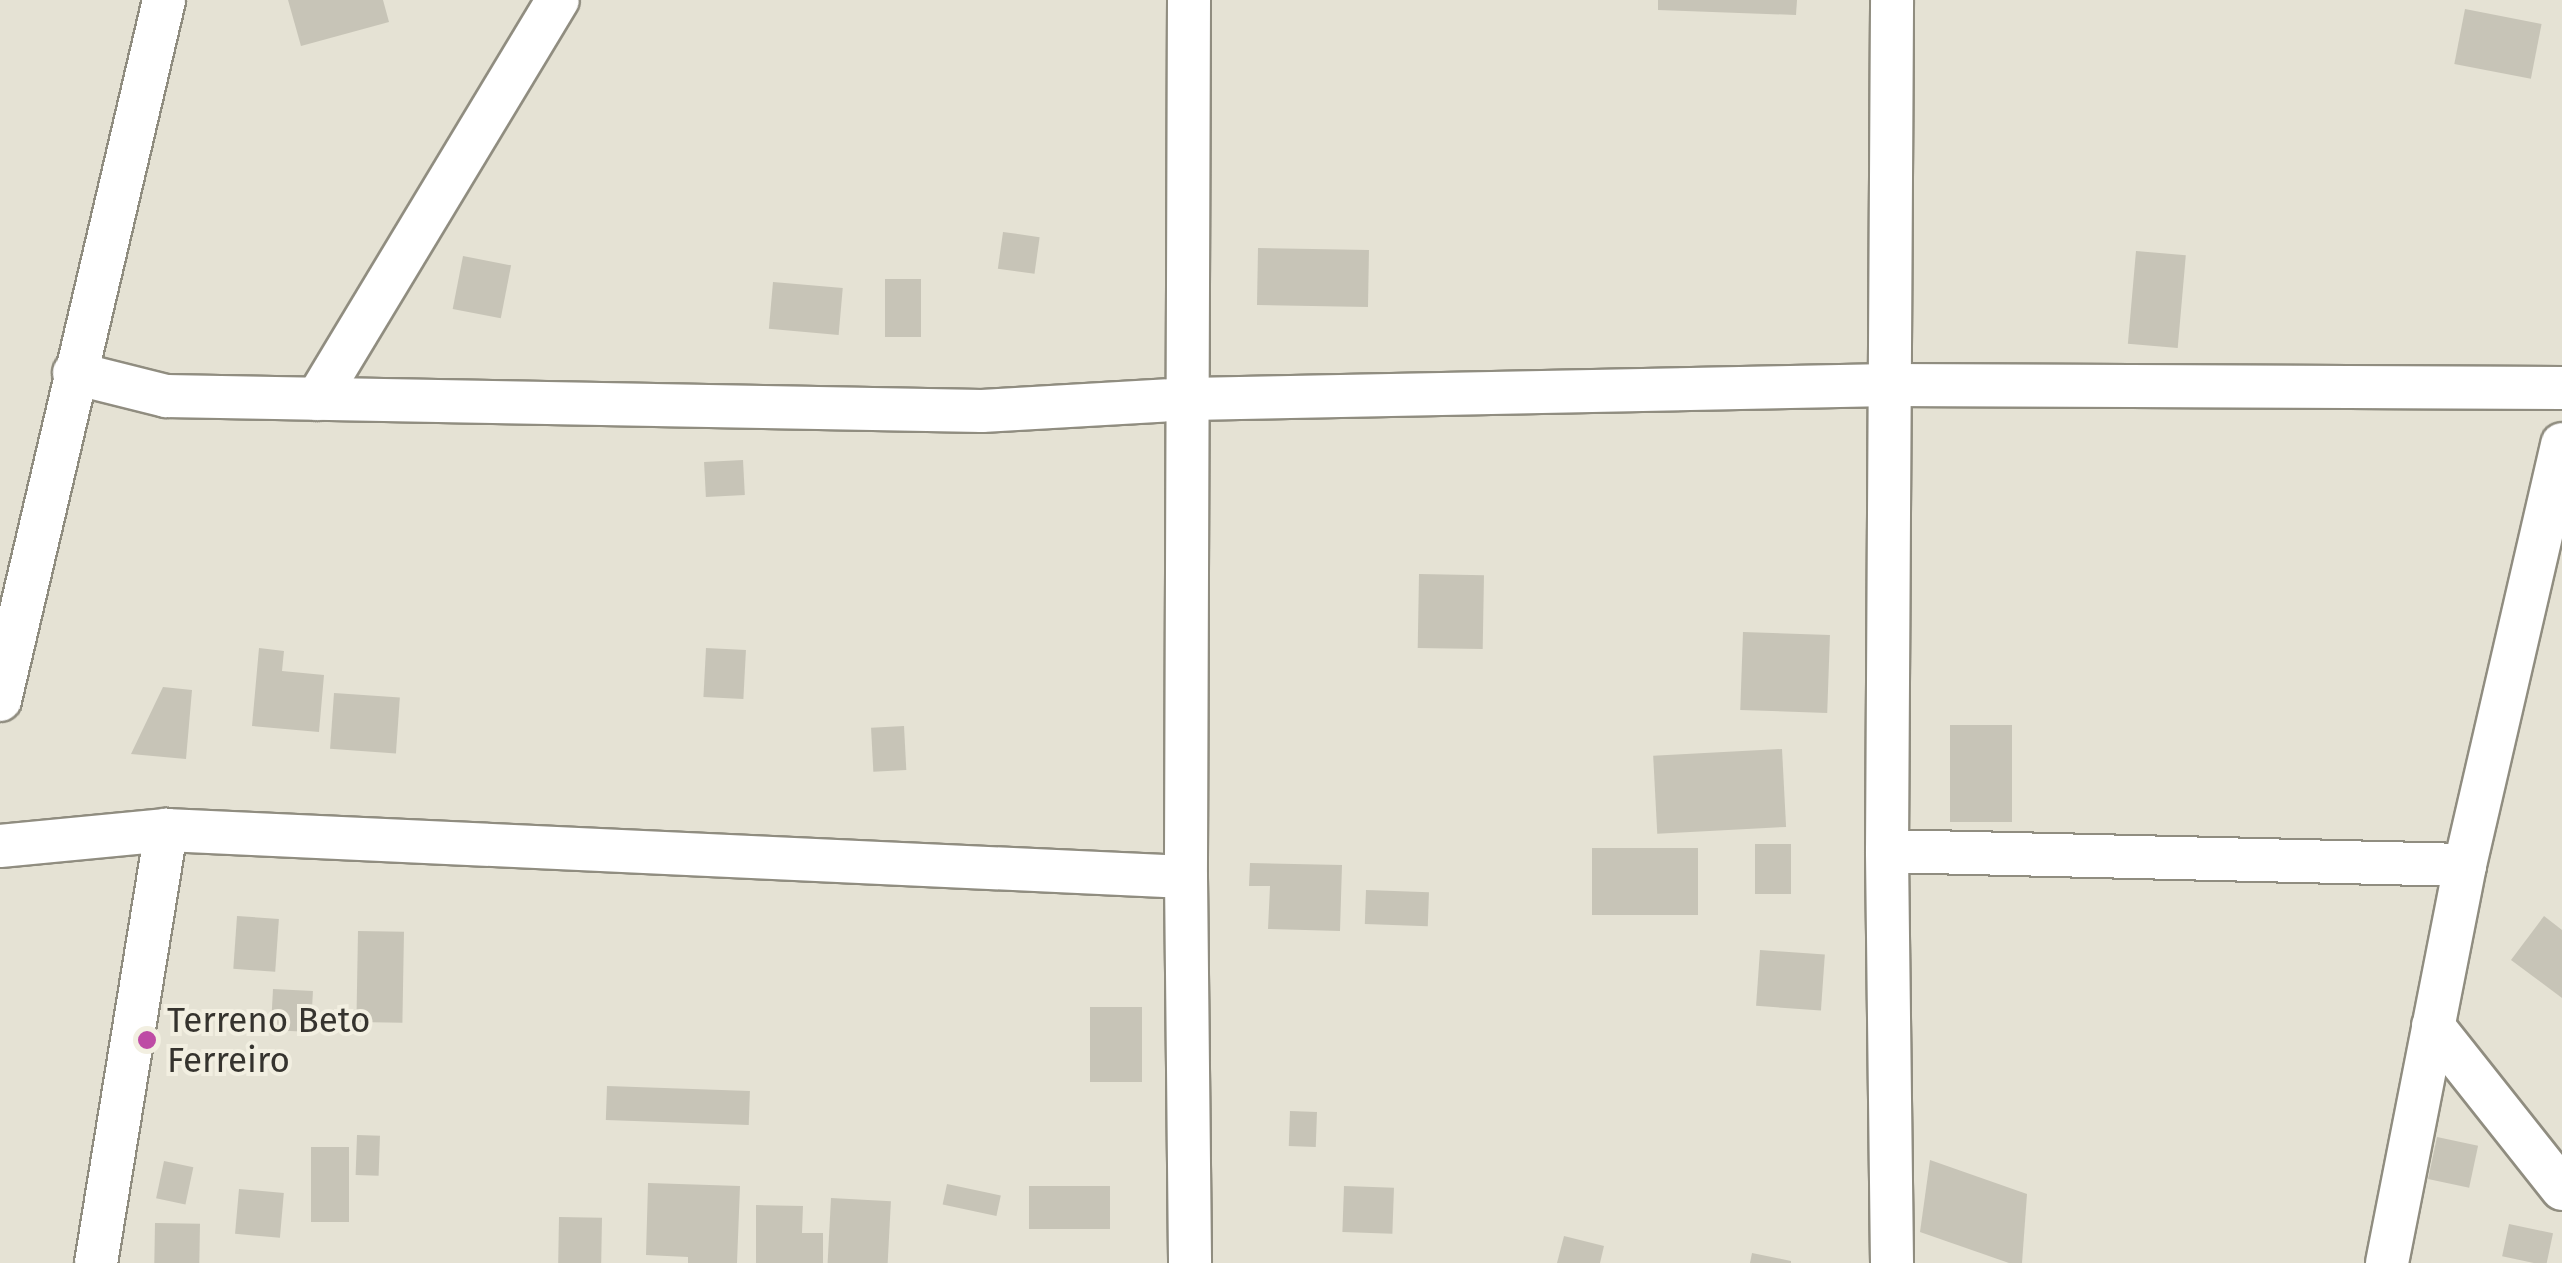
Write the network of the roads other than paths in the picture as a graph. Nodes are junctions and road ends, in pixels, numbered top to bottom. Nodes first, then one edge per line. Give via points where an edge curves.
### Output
1 (164, 0) edge
2 (558, 0) edge
3 (1189, 0) edge
4 (1892, 0) edge
5 (74, 373) junction
6 (1890, 385) junction
7 (2562, 388) edge
8 (1190, 398) junction
9 (317, 399) junction
10 (2562, 444) edge
11 (0, 700) edge
12 (166, 830) junction
13 (0, 846) edge
14 (1887, 851) junction
15 (2465, 865) junction
16 (1186, 878) junction
17 (2434, 1026) junction
18 (2562, 1190) edge
19 (96, 1263) edge
20 (1190, 1263) edge
21 (1892, 1263) edge
22 (2387, 1263) edge

1 - 5 street
2 - 9 street
3 - 8 street
4 - 6 street
5 - 9 street via 166,396
5 - 11 street
6 - 7 street
6 - 8 street
6 - 14 street
8 - 9 street via 982,411
8 - 16 street
10 - 15 street
12 - 13 street
12 - 16 street
12 - 19 street
14 - 15 street
14 - 21 street
15 - 17 street
16 - 20 street
17 - 18 street
17 - 22 street

